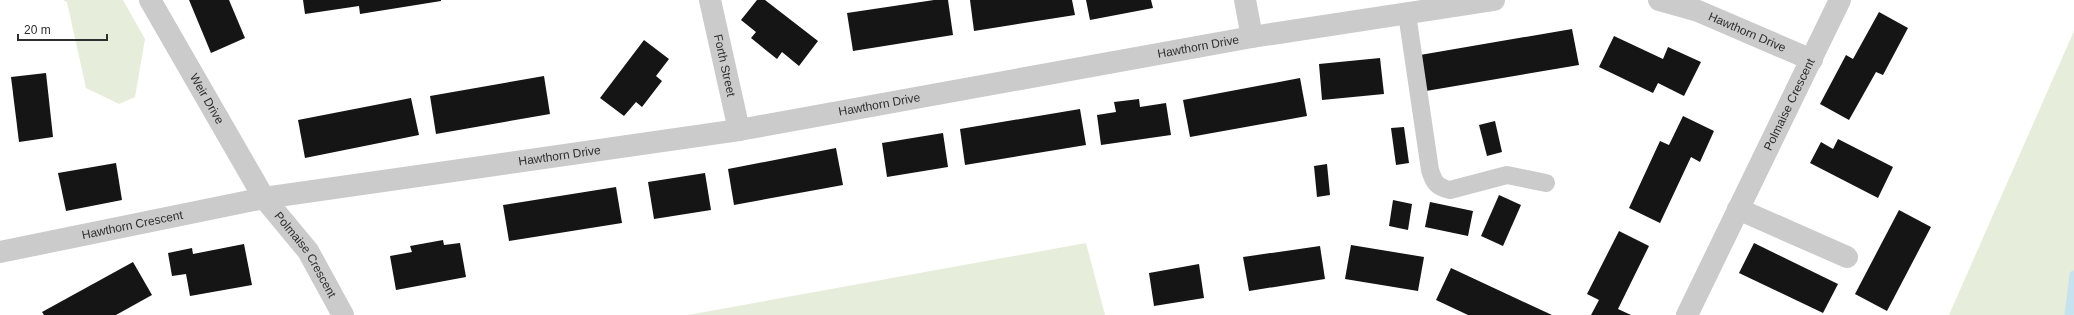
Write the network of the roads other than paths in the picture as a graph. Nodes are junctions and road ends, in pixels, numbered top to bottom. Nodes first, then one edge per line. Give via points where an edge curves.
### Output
1 (150, 0) edge
2 (710, 0) edge
3 (1245, 0) edge
4 (1494, 0) edge
5 (1659, 0) edge
6 (1840, 0) edge
7 (1407, 14) junction
8 (1252, 38) junction
9 (1812, 60) junction
10 (739, 130) junction
11 (1546, 183) dead end
12 (264, 198) junction
13 (1738, 209) junction
14 (0, 252) edge
15 (1847, 257) dead end
16 (342, 315) edge
17 (1687, 315) edge

1 - 12 street, Weir Drive
2 - 10 street, Forth Street
3 - 8 street
4 - 7 street, Hawthorn Drive
5 - 9 street, Hawthorn Drive via 1698,11
6 - 9 street, Polmaise Crescent
7 - 8 street, Hawthorn Drive
7 - 11 lane via 1434,183 1450,190 1507,175
8 - 10 street, Hawthorn Drive
9 - 13 street, Polmaise Crescent
10 - 12 street, Hawthorn Drive
12 - 14 street, Hawthorn Crescent
12 - 16 street, Polmaise Crescent via 308,251
13 - 15 street
13 - 17 street, Polmaise Crescent

